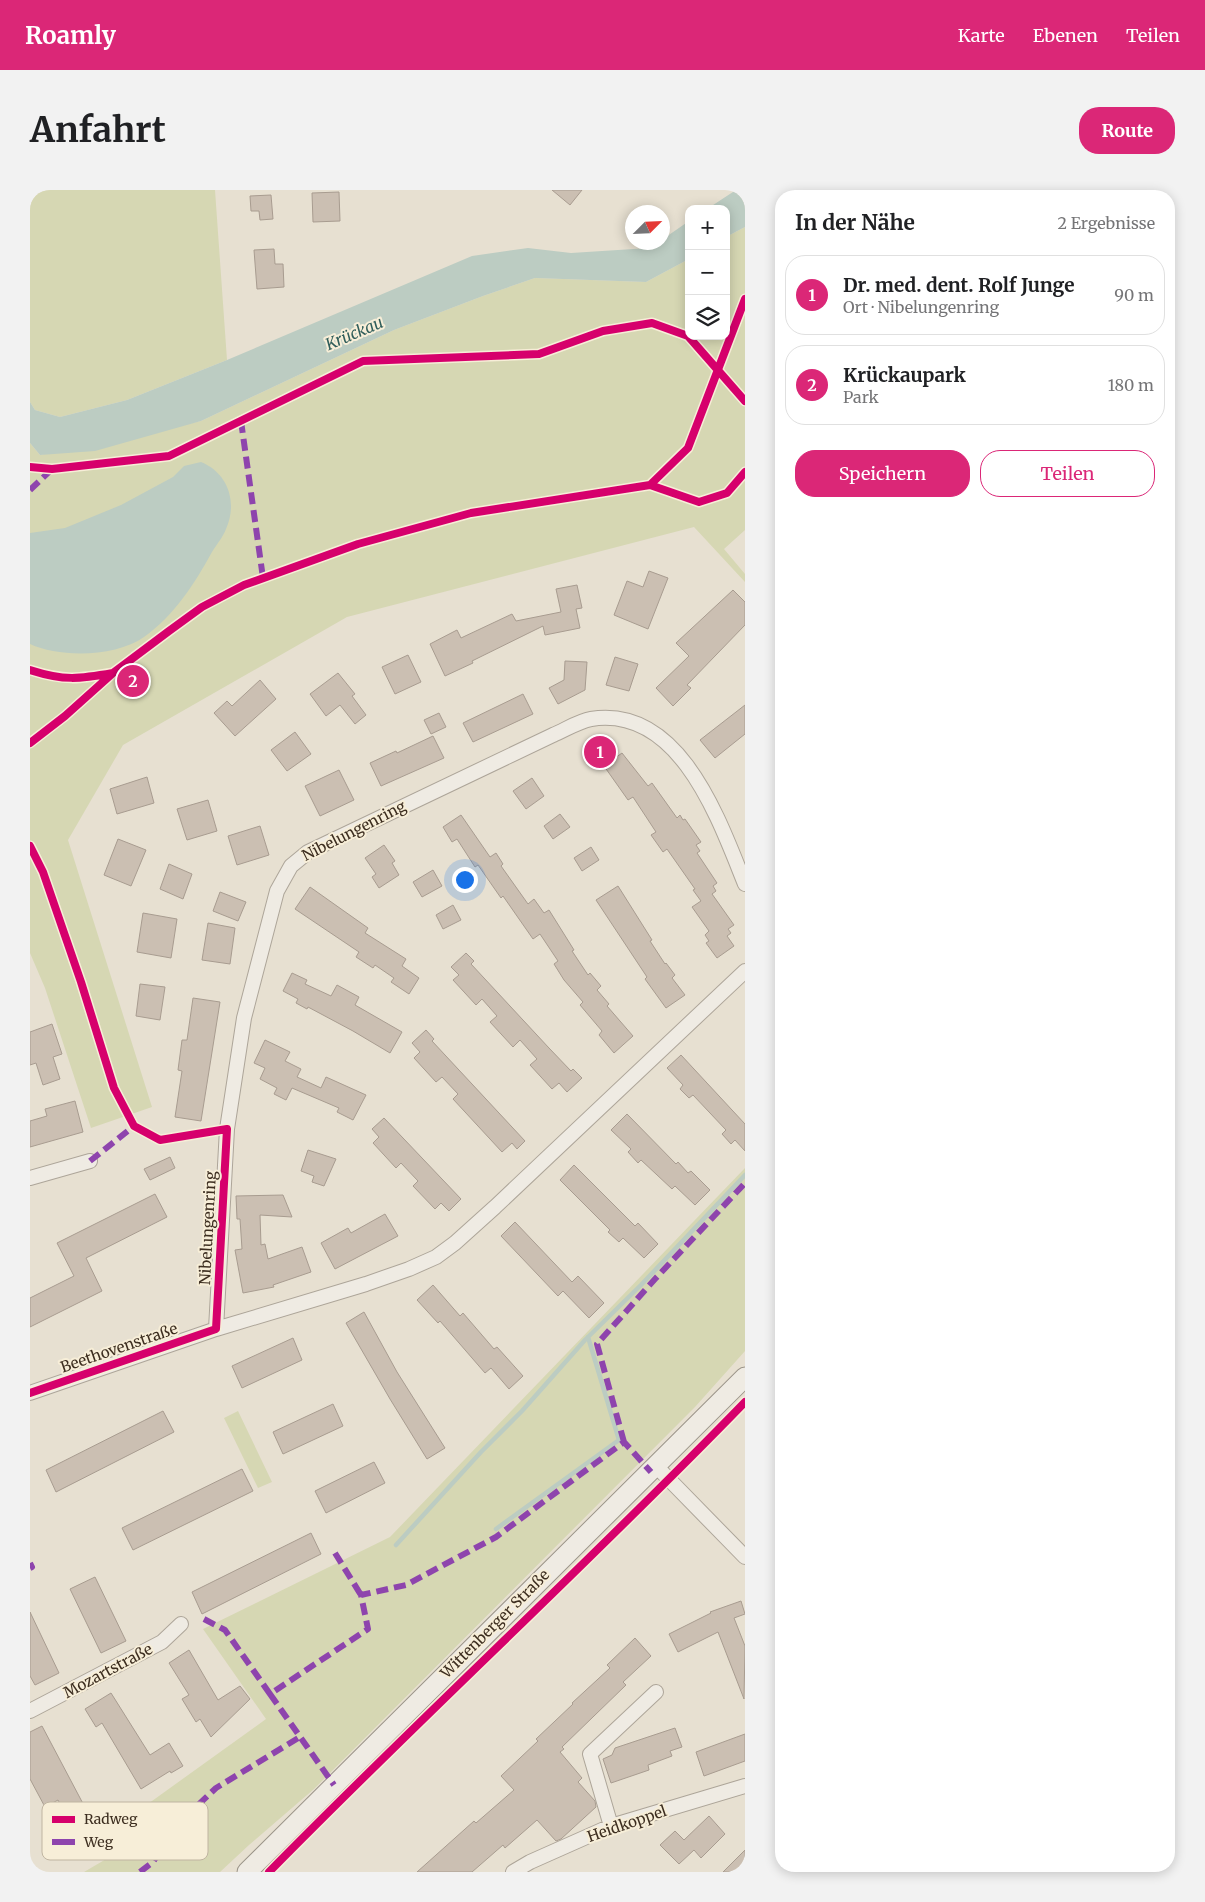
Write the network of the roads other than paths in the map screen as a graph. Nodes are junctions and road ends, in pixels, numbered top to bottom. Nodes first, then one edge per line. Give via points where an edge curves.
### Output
1 (745, 884) edge
2 (745, 971) edge
3 (90, 1161) dead end
4 (30, 1178) edge
5 (216, 1329) junction
6 (745, 1377) edge
7 (30, 1392) edge
8 (656, 1466) junction
9 (745, 1556) edge
10 (181, 1624) dead end
11 (656, 1692) dead end
12 (30, 1712) edge
13 (745, 1786) edge
14 (611, 1826) junction
15 (247, 1872) edge
16 (513, 1872) edge

1 - 5 street, Nibelungenring via 707,799 686,763 662,738 646,728 611,717 589,719 553,735 308,852 291,866 278,891 244,1018 227,1129
2 - 5 street via 495,1207 436,1256 366,1284
3 - 4 street
5 - 7 street, Beethovenstraße
6 - 8 main road, Wittenberger Straße
8 - 9 street
8 - 15 main road, Wittenberger Straße
10 - 12 street, Mozartstraße via 162,1642
11 - 14 street via 590,1754
13 - 14 street, Heidkoppel
14 - 16 street, Heidkoppel

